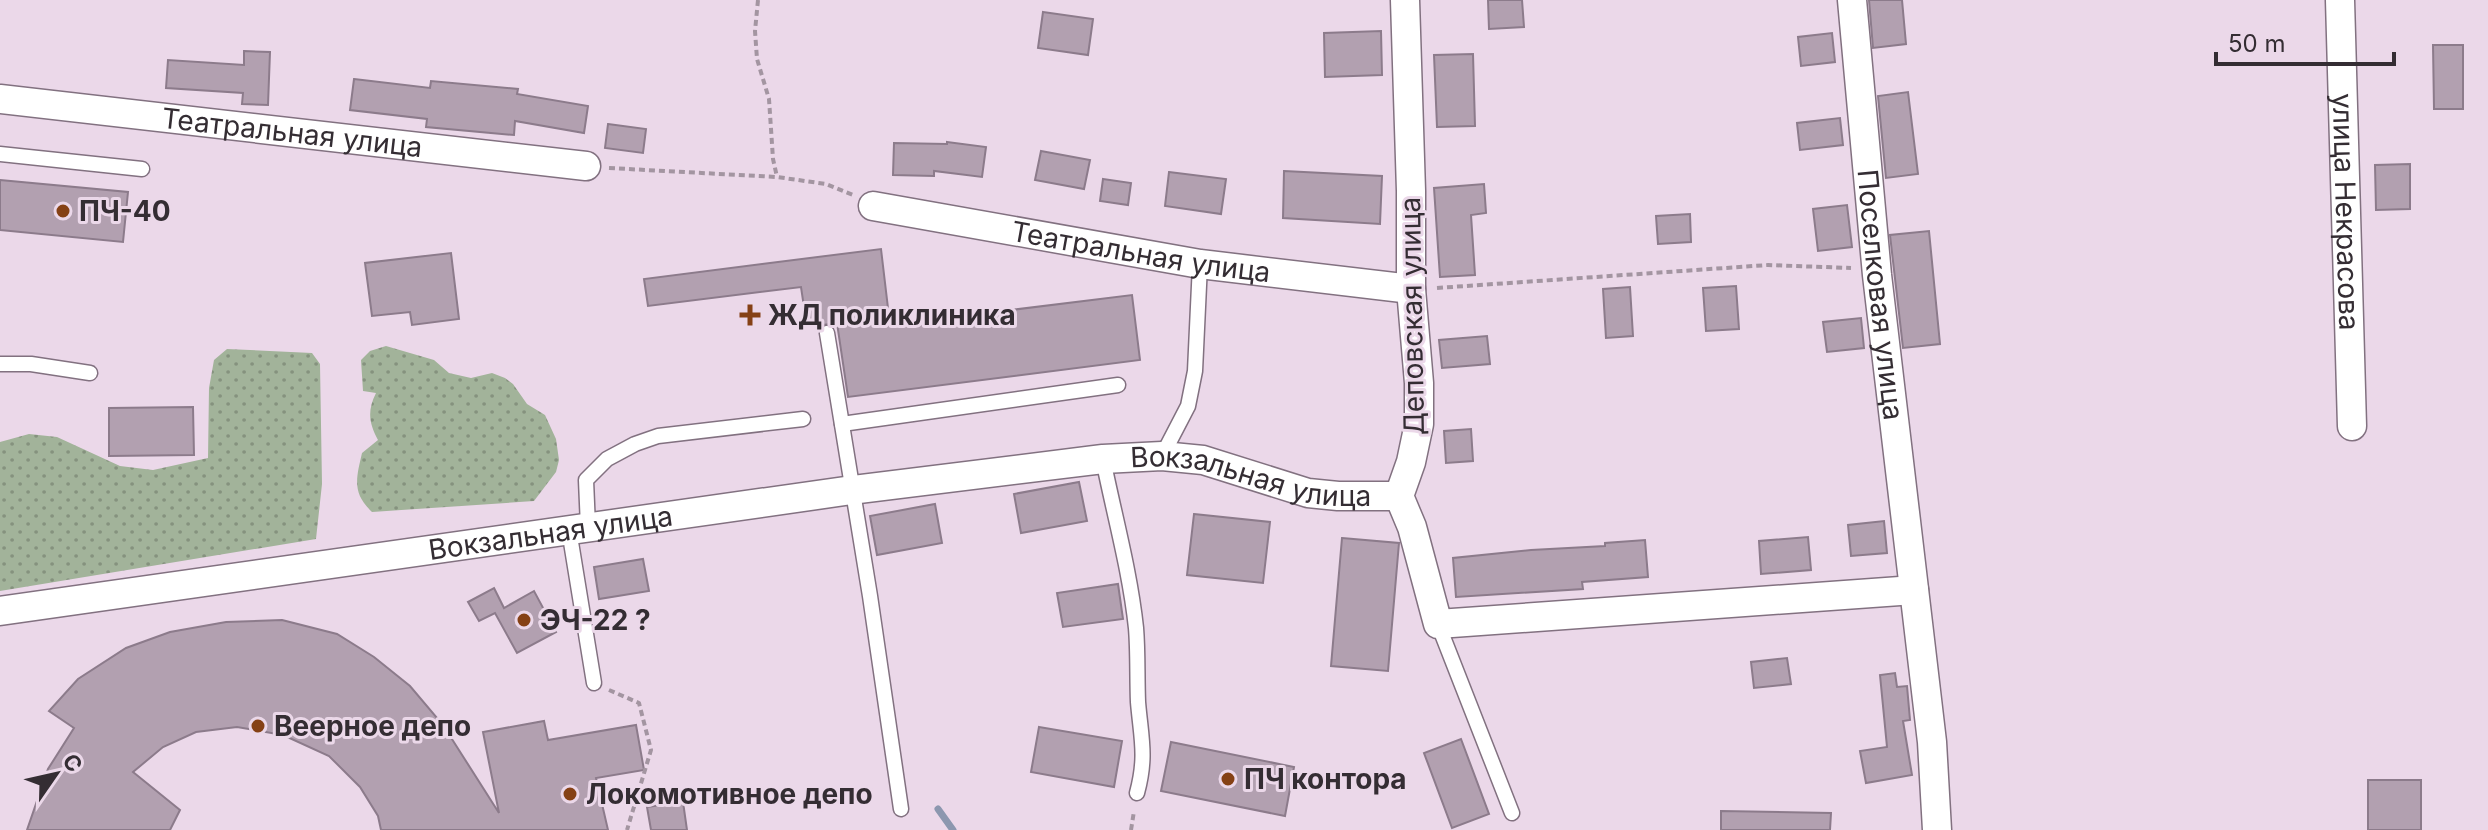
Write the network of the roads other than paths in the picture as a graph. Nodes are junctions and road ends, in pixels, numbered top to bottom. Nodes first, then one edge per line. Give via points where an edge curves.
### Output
1 (1405, 0) edge
2 (1852, 0) edge
3 (2340, 0) edge
4 (0, 99) edge
5 (0, 154) edge
6 (586, 166) road end
7 (142, 169) dead end
8 (873, 206) road end
9 (1200, 264) junction
10 (1411, 289) junction
11 (827, 333) dead end
12 (0, 364) edge
13 (90, 373) dead end
14 (1118, 385) dead end
15 (803, 419) dead end
16 (842, 424) junction
17 (2352, 426) dead end
18 (1162, 456) junction
19 (1103, 459) junction
20 (852, 490) junction
21 (1399, 496) junction
22 (578, 529) junction
23 (1914, 590) junction
24 (0, 611) edge
25 (1438, 624) junction
26 (594, 683) road end
27 (1137, 793) dead end
28 (901, 809) dead end
29 (1512, 813) dead end
30 (1937, 830) edge

1 - 10 street, Деповская улица
2 - 23 street, Поселковая улица
3 - 17 street, улица Некрасова
4 - 6 street, Театральная улица
5 - 7 lane
8 - 9 street, Театральная улица
9 - 10 street, Театральная улица
9 - 18 lane via 1195,371 1188,406
10 - 21 street, Деповская улица via 1419,424
11 - 16 lane
12 - 13 lane
14 - 16 lane
15 - 22 lane via 658,436 635,444 607,459 586,480
16 - 20 lane
18 - 19 street, Вокзальная улица
18 - 21 street, Вокзальная улица via 1203,460 1308,493
19 - 20 street, Вокзальная улица
19 - 27 lane, Вокзальная улица via 1133,601 1144,741
20 - 22 street, Вокзальная улица
20 - 28 lane
21 - 25 street
22 - 24 street, Вокзальная улица
22 - 26 lane
23 - 25 street
23 - 30 street, Поселковая улица
25 - 29 lane

